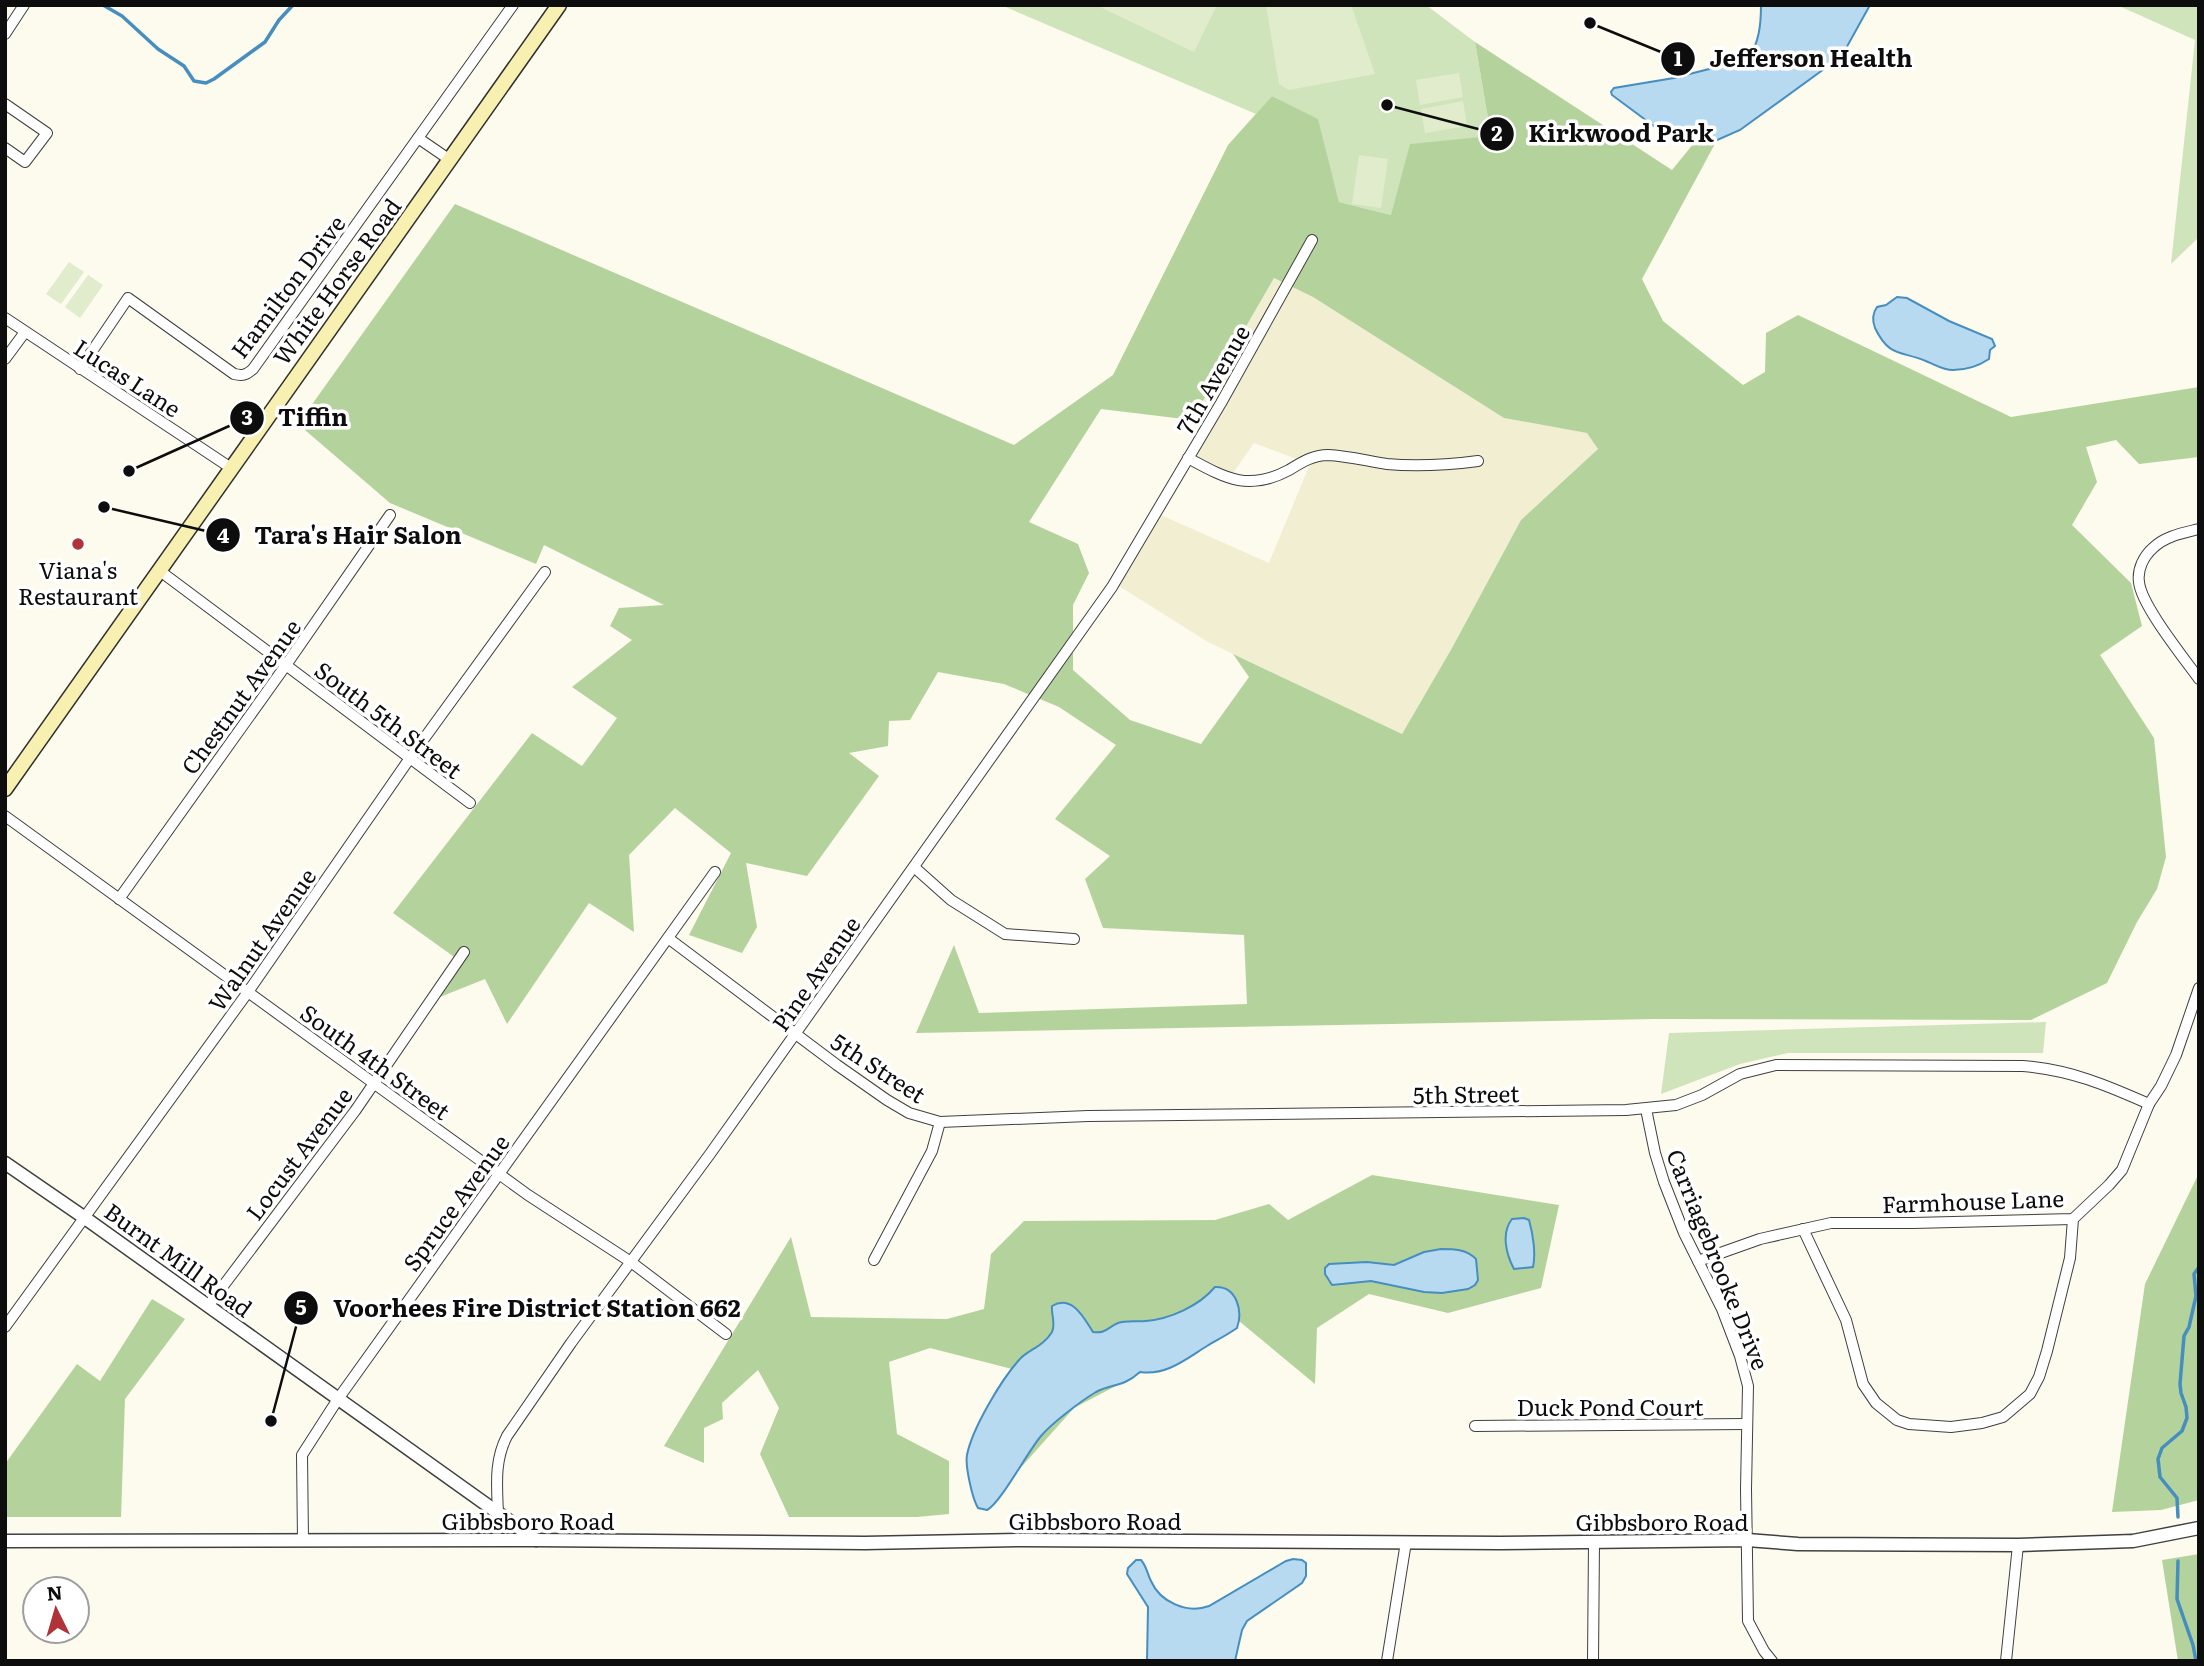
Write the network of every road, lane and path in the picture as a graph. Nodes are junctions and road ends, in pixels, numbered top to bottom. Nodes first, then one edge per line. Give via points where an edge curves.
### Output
1 (24, 5) edge
2 (513, 5) edge
3 (559, 5) edge
4 (5, 34) edge
5 (5, 104) edge
6 (418, 138) junction
7 (5, 148) edge
8 (450, 160) junction
9 (1312, 240) dead end
10 (5, 318) edge
11 (25, 332) junction
12 (5, 359) edge
13 (80, 369) junction
14 (1188, 458) junction
15 (1478, 461) dead end
16 (231, 468) junction
17 (390, 515) dead end
18 (2199, 529) edge
19 (160, 571) junction
20 (545, 572) dead end
21 (286, 666) junction
22 (2199, 679) edge
23 (410, 758) junction
24 (5, 789) edge
25 (470, 803) dead end
26 (5, 816) edge
27 (914, 867) junction
28 (715, 872) dead end
29 (119, 899) junction
30 (668, 938) junction
31 (1074, 939) dead end
32 (464, 952) dead end
33 (2199, 988) edge
34 (248, 992) junction
35 (796, 1033) junction
36 (374, 1083) junction
37 (2149, 1104) junction
38 (1646, 1109) junction
39 (940, 1122) junction
40 (5, 1163) edge
41 (499, 1173) junction
42 (85, 1217) junction
43 (2073, 1219) junction
44 (1803, 1228) junction
45 (874, 1260) dead end
46 (1698, 1261) junction
47 (631, 1262) junction
48 (208, 1306) junction
49 (5, 1327) edge
50 (726, 1335) dead end
51 (338, 1399) junction
52 (1746, 1424) junction
53 (1475, 1426) dead end
54 (498, 1514) junction
55 (2199, 1528) edge
56 (303, 1540) junction
57 (536, 1540) junction
58 (1747, 1540) junction
59 (5, 1541) edge
60 (1406, 1542) junction
61 (1594, 1542) junction
62 (2018, 1545) junction
63 (1387, 1661) edge
64 (1593, 1661) edge
65 (1772, 1661) edge
66 (2006, 1661) edge

1 - 4 street
2 - 6 street, Hamilton Drive
3 - 8 main road, White Horse Road
5 - 7 street via 47,133 25,162
6 - 8 street
6 - 13 street, Hamilton Drive via 247,374 234,374 128,298
8 - 16 main road, White Horse Road
9 - 14 street, 7th Avenue
10 - 11 street, Lucas Lane
11 - 12 street
11 - 13 street, Lucas Lane
13 - 16 street, Lucas Lane
14 - 15 street, 7th Avenue via 1223,477 1247,481 1277,476 1314,456 1430,467
14 - 27 street, Pine Avenue via 1112,587
16 - 19 main road, White Horse Road
17 - 21 street, Chestnut Avenue
18 - 22 street via 2153,548 2138,571 2146,600
19 - 21 street
19 - 24 main road, White Horse Road
20 - 23 street, Walnut Avenue
21 - 23 street, South 5th Street
21 - 29 street, Chestnut Avenue
23 - 25 street, South 5th Street
23 - 34 street, Walnut Avenue
26 - 29 street, South 4th Street
27 - 31 street via 951,900 1005,934
27 - 35 street, Pine Avenue
28 - 30 street, Spruce Avenue
29 - 34 street, South 4th Street
30 - 35 street
30 - 41 street, Spruce Avenue
32 - 36 street, Locust Avenue
33 - 37 street, Farmhouse Lane via 2176,1055
34 - 36 street, South 4th Street
34 - 42 street, Walnut Avenue
35 - 39 street, 5th Street via 887,1100 916,1116
35 - 47 street, Pine Avenue
36 - 41 street, South 4th Street
36 - 48 street, Locust Avenue
37 - 38 street, 5th Street via 2102,1083 2050,1068 1776,1065 1740,1073 1676,1105
37 - 43 street, Farmhouse Lane via 2122,1170
38 - 39 street, 5th Street
38 - 46 street, Carriagebrooke Drive via 1664,1182
39 - 45 street via 932,1151
40 - 42 street, Burnt Mill Road
41 - 47 street, South 4th Street
41 - 51 street, Spruce Avenue
42 - 48 street, Burnt Mill Road
42 - 49 street, Walnut Avenue
43 - 44 street, Farmhouse Lane via 1831,1223
43 - 44 street via 2070,1258 2054,1324 2030,1394 2003,1417 1951,1427 1909,1424 1876,1403 1863,1384 1846,1320
44 - 46 street, Farmhouse Lane
46 - 52 street, Carriagebrooke Drive via 1740,1356 1748,1385
47 - 50 street, South 4th Street
47 - 54 street, Pine Avenue via 503,1443 496,1473
48 - 51 street, Burnt Mill Road
51 - 54 street, Burnt Mill Road
51 - 56 street, Spruce Avenue via 302,1455
52 - 53 street, Duck Pond Court
52 - 58 street, Carriagebrooke Drive
54 - 57 street, Burnt Mill Road
55 - 62 street, Gibbsboro Road via 2133,1541
56 - 57 street, Gibbsboro Road
56 - 59 street, Gibbsboro Road
57 - 60 street, Gibbsboro Road
58 - 61 street, Gibbsboro Road
58 - 62 street, Gibbsboro Road
58 - 65 street, Carriagebrooke Drive via 1748,1621
60 - 61 street, Gibbsboro Road
60 - 63 street
61 - 64 street
62 - 66 street

